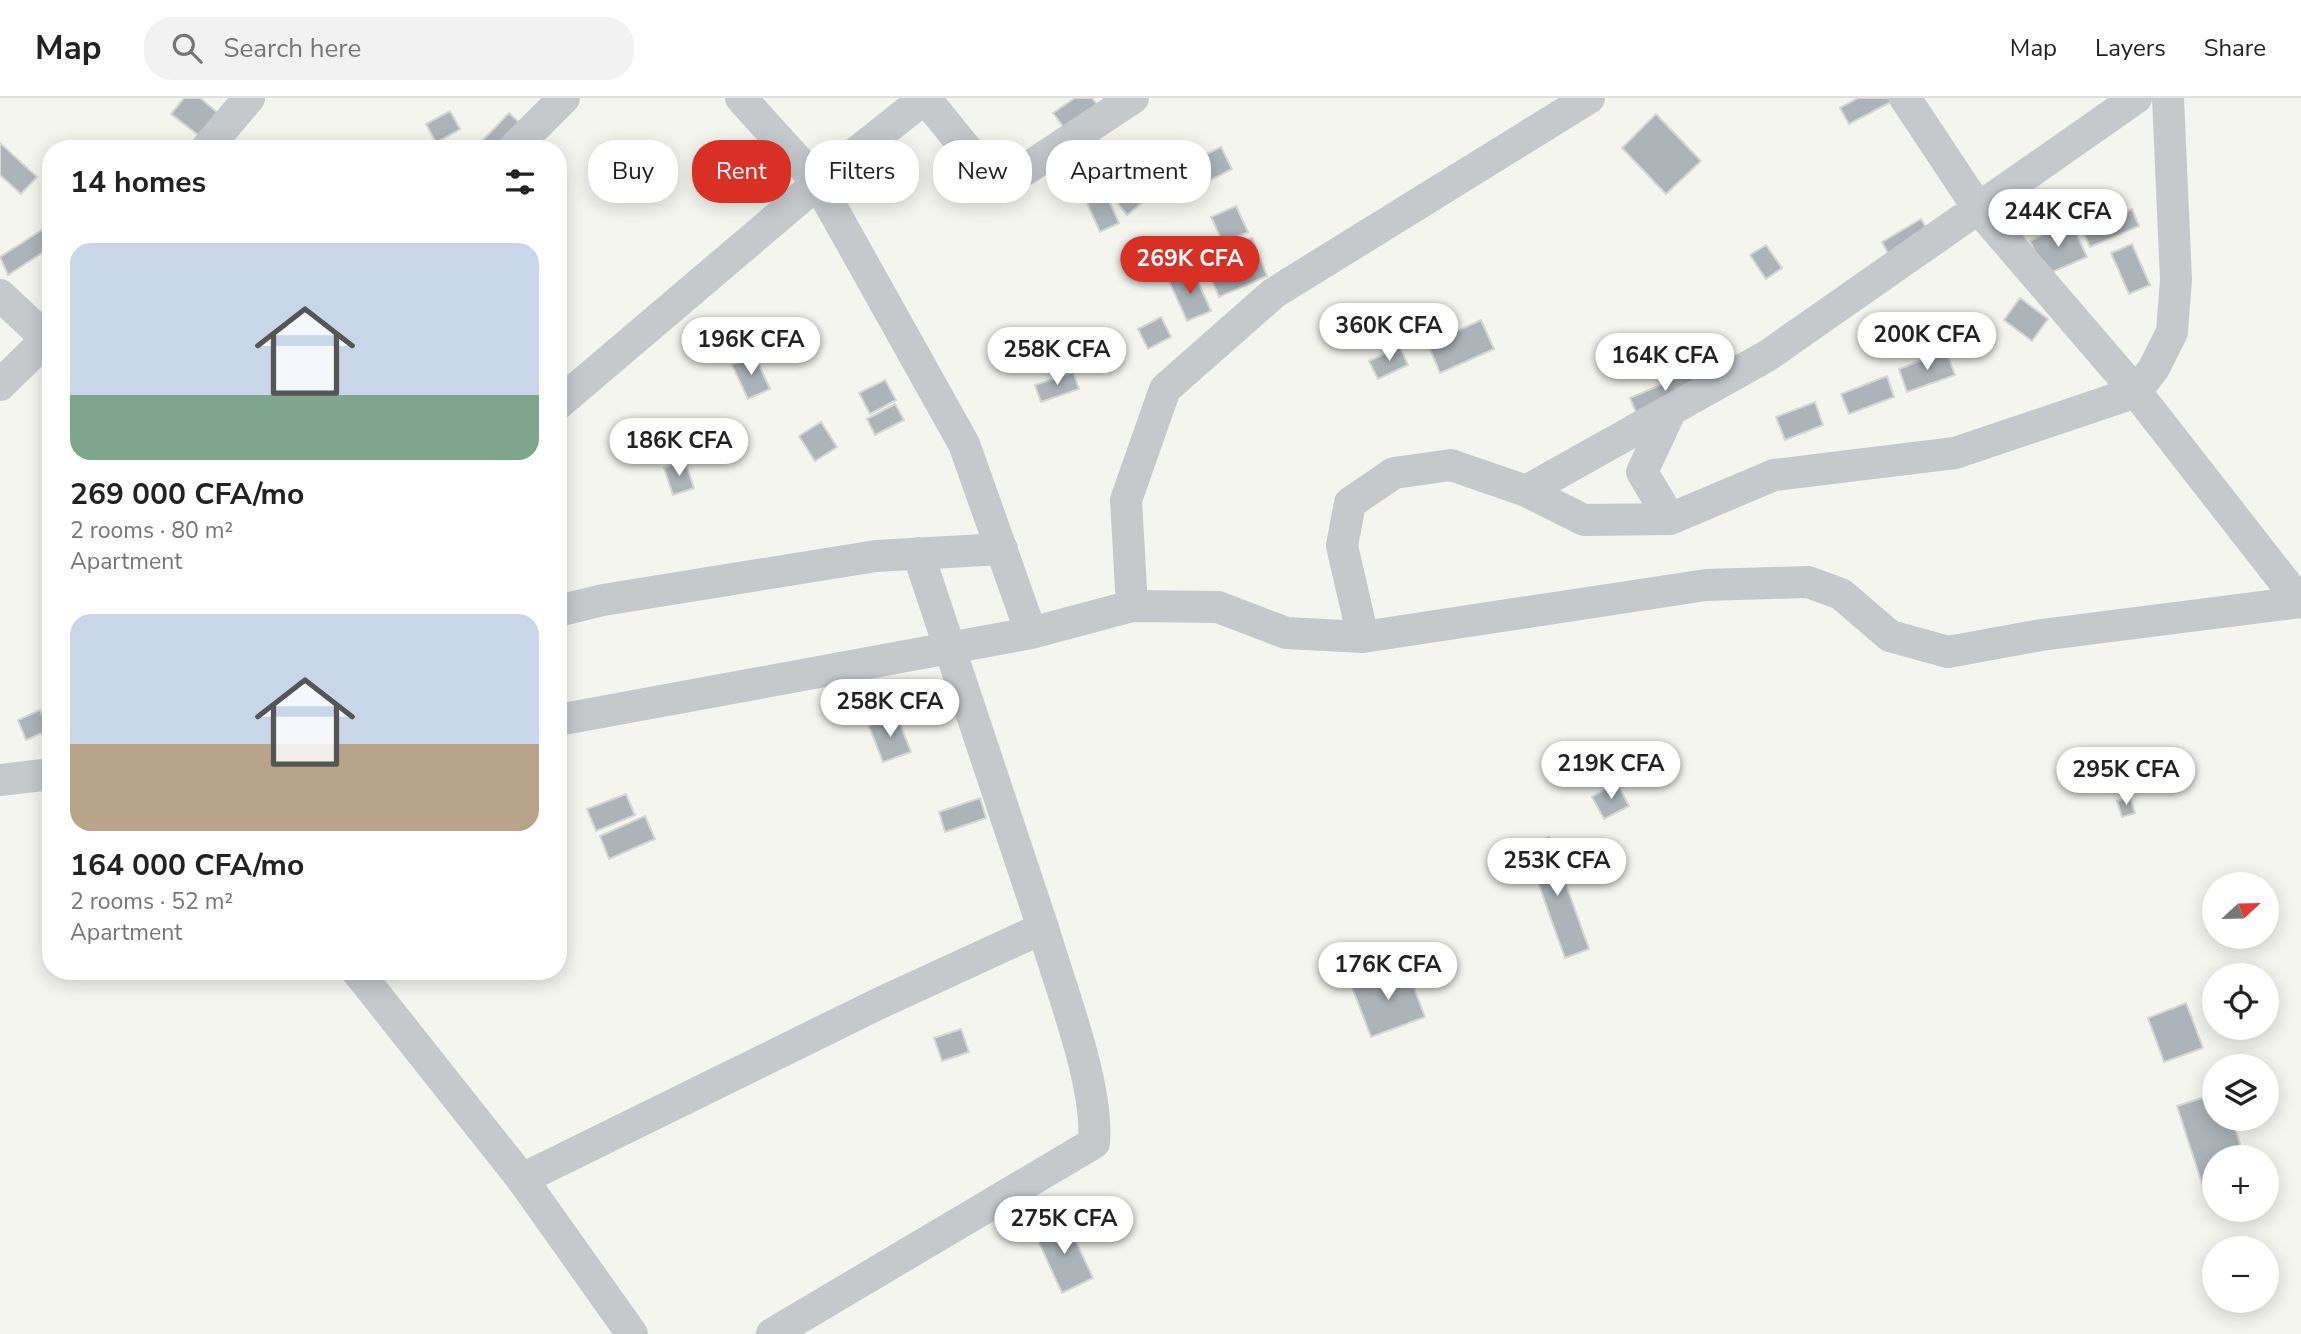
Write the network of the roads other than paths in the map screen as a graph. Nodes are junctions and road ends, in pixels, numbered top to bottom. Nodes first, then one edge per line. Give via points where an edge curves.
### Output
1 (249, 98) edge
2 (564, 98) edge
3 (741, 98) edge
4 (1133, 98) edge
5 (1589, 98) edge
6 (1905, 98) edge
7 (2136, 98) edge
8 (2168, 98) edge
9 (214, 140) edge
10 (522, 140) edge
11 (872, 140) edge
12 (805, 169) edge
13 (805, 194) edge
14 (829, 203) edge
15 (1978, 208) junction
16 (0, 295) edge
17 (42, 332) edge
18 (42, 346) edge
19 (0, 385) edge
20 (2136, 392) junction
21 (567, 396) edge
22 (1670, 412) junction
23 (1526, 491) junction
24 (1670, 519) junction
25 (1002, 549) junction
26 (918, 553) junction
27 (2300, 602) edge
28 (1132, 606) junction
29 (567, 609) edge
30 (1031, 633) junction
31 (1363, 637) junction
32 (951, 648) junction
33 (567, 718) edge
34 (42, 775) edge
35 (0, 780) edge
36 (1043, 928) junction
37 (364, 980) edge
38 (522, 1179) junction
39 (632, 1334) edge
40 (772, 1334) edge

1 - 9 street
2 - 10 street
3 - 12 street
4 - 11 street via 1023,171 1002,173 981,167 925,98
5 - 28 street via 1273,293 1166,388 1126,500
6 - 15 street
7 - 15 street
8 - 20 street via 2176,280 2172,332
13 - 21 street
14 - 25 street via 964,444
15 - 20 street
15 - 22 street via 1767,356
16 - 17 street
18 - 19 street
20 - 24 street via 1955,453 1774,475
20 - 27 street
22 - 23 street
22 - 24 street via 1642,472
23 - 24 street via 1584,520
23 - 31 street via 1451,465 1394,473 1350,503 1342,546
25 - 26 street
25 - 30 street
26 - 29 street via 876,556
26 - 32 street
27 - 31 street via 2041,635 1948,652 1890,636 1840,594 1808,582 1706,585
28 - 30 street
28 - 31 street via 1218,607 1286,633
30 - 32 street
32 - 33 street
32 - 36 street
34 - 35 street
36 - 38 street
36 - 40 street via 1088,1084 1096,1118 1094,1143
37 - 38 street
38 - 39 street

